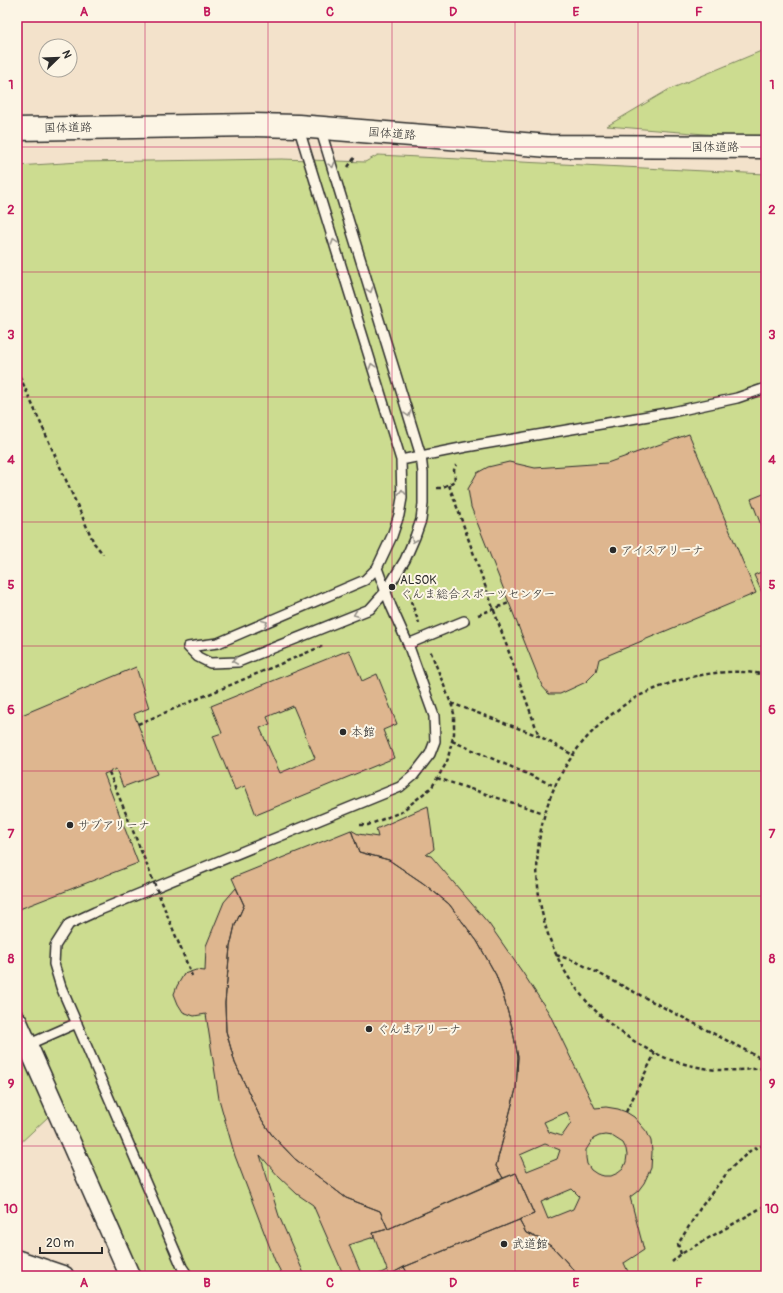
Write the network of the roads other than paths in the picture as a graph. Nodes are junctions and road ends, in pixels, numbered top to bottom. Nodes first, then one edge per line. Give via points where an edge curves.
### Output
1 (298, 126) junction
2 (320, 128) junction
3 (17, 129) edge
4 (766, 147) edge
5 (766, 388) edge
6 (421, 456) junction
7 (401, 460) junction
8 (377, 568) junction
9 (386, 591) junction
10 (464, 621) road end
11 (408, 644) junction
12 (17, 1021) edge
13 (76, 1023) junction
14 (27, 1045) junction
15 (17, 1260) edge
16 (64, 1276) edge
17 (130, 1276) edge
18 (188, 1276) edge

1 - 2 street, 国体道路
1 - 3 street, 国体道路
7 -> 1 lane
2 - 4 street, 国体道路 via 549,146
2 -> 6 lane
5 - 6 lane via 737,398 672,412
6 - 7 lane
6 -> 9 lane via 424,488 421,520 416,538
8 -> 7 lane via 399,514 402,498
8 - 9 lane
9 -> 8 lane via 370,609 238,662 210,663 198,657 188,647 218,643 365,580
9 - 11 lane
10 - 11 lane
11 - 13 lane via 434,716 435,741 430,754 413,776 400,787 69,924 55,946 54,964
12 - 14 street
13 - 14 lane
13 - 18 lane
14 - 17 street
15 - 16 street

